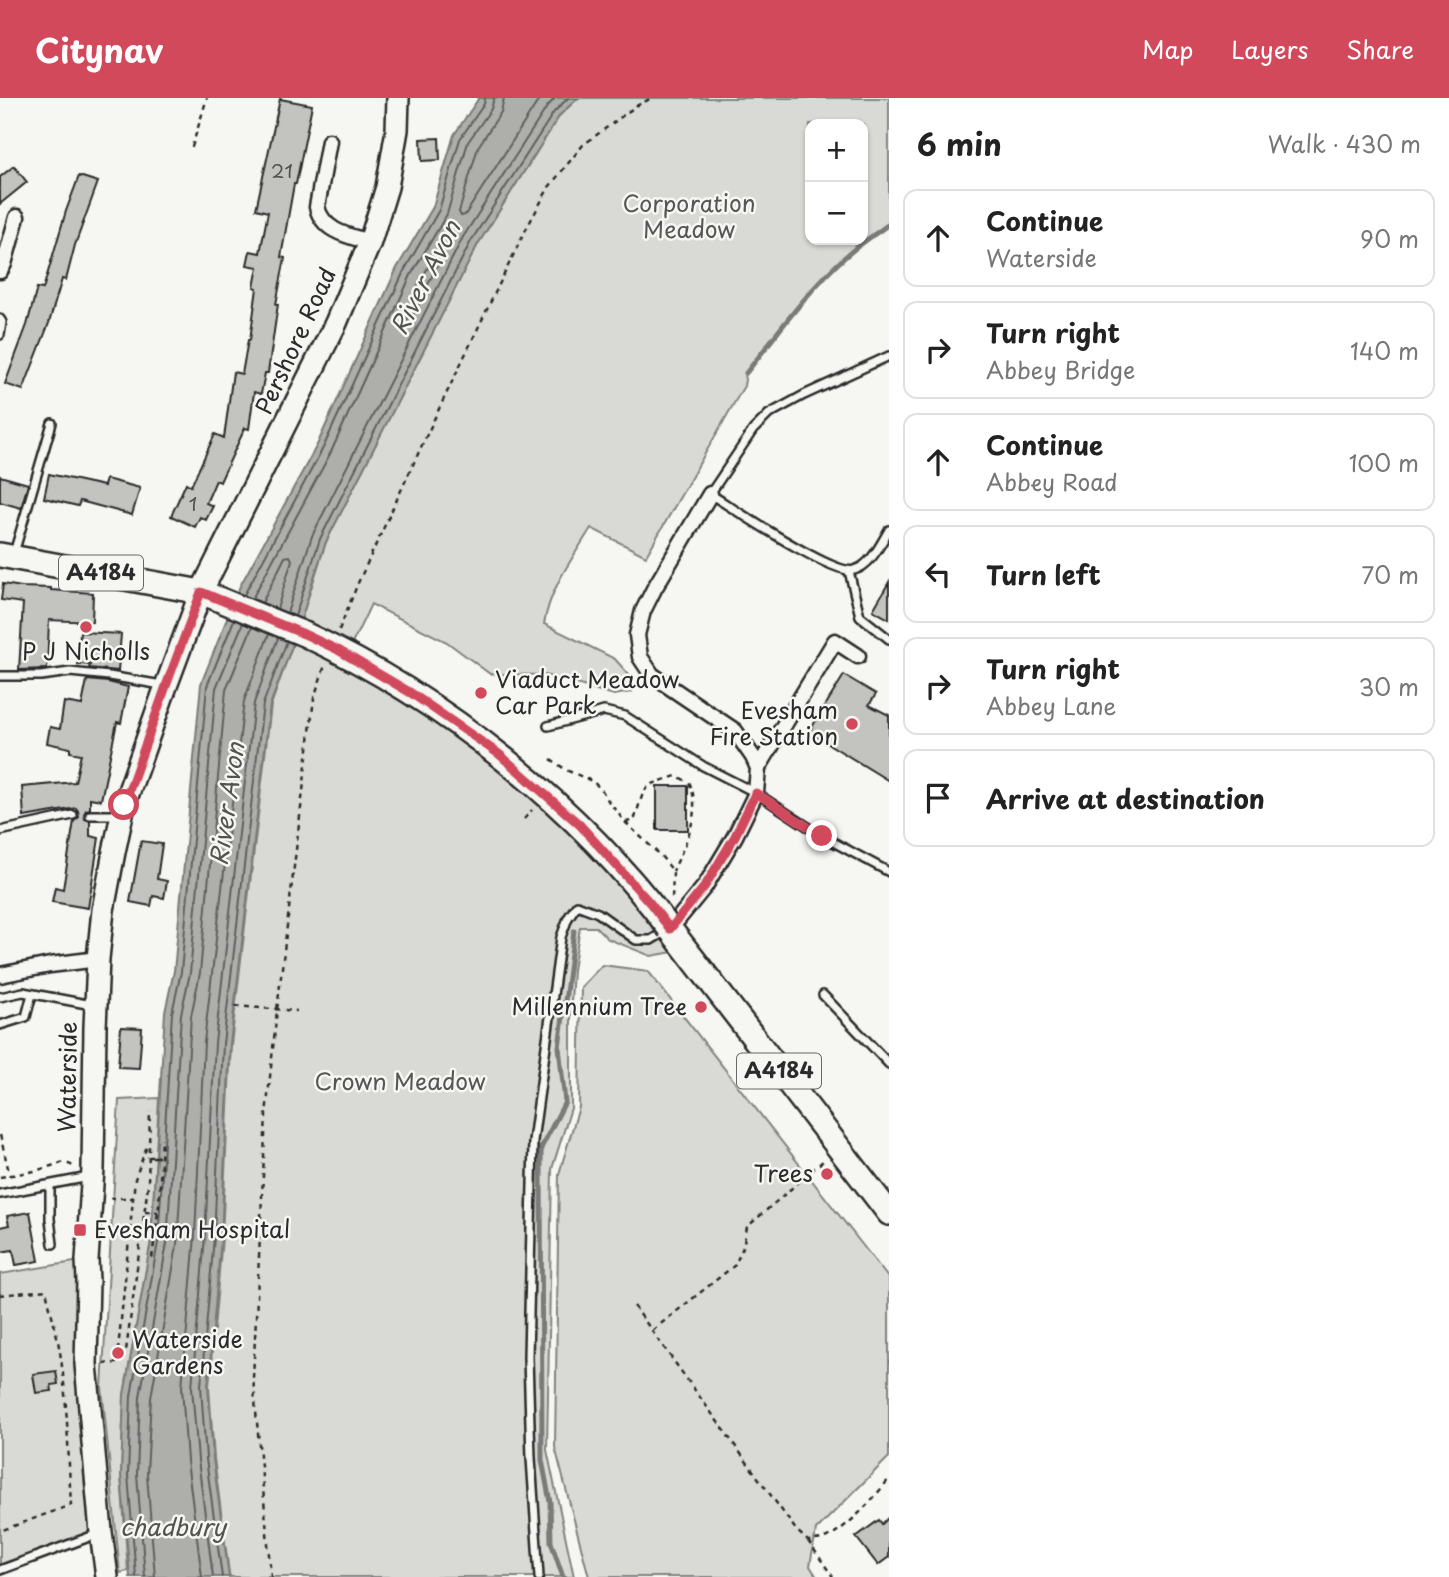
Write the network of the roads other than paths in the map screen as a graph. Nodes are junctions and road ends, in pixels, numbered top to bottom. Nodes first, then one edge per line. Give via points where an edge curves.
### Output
1 (398, 98) edge
2 (329, 141) dead end
3 (17, 217) dead end
4 (370, 242) junction
5 (0, 271) edge
6 (0, 319) edge
7 (0, 335) edge
8 (889, 356) edge
9 (52, 423) dead end
10 (710, 494) junction
11 (889, 530) edge
12 (6, 556) edge
13 (849, 571) junction
14 (205, 594) junction
15 (889, 639) edge
16 (859, 656) dead end
17 (0, 676) edge
18 (166, 686) junction
19 (548, 726) dead end
20 (758, 768) junction
21 (756, 793) junction
22 (90, 814) dead end
23 (73, 815) dead end
24 (122, 816) junction
25 (0, 831) edge
26 (889, 872) edge
27 (670, 929) junction
28 (98, 959) junction
29 (0, 975) edge
30 (32, 994) junction
31 (823, 995) dead end
32 (0, 997) edge
33 (96, 1006) junction
34 (0, 1025) edge
35 (889, 1065) edge
36 (93, 1173) junction
37 (50, 1185) junction
38 (0, 1194) edge
39 (887, 1206) edge
40 (53, 1244) dead end
41 (100, 1532) junction
42 (0, 1570) edge
43 (107, 1577) edge
44 (539, 1577) edge

1 - 4 main road, Pershore Road via 387,187
2 - 4 street via 317,207 320,217 342,234
3 - 5 street
4 - 14 main road, Pershore Road via 336,323
6 - 7 lane
8 - 10 lane via 769,414 753,429
9 - 12 lane
10 - 13 lane via 827,564
10 - 20 street via 643,611 637,635 640,657 652,675 735,731
11 - 13 lane via 864,565
12 - 14 main road, A4184
13 - 15 lane via 860,616
14 - 18 main road, Waterside
14 - 27 main road, A4184, bridge via 338,650 499,754 580,825
16 - 20 street via 835,641
17 - 18 lane via 70,672
18 - 24 main road, Waterside
19 - 21 lane via 604,711 625,716 703,766
20 - 21 street
21 - 26 lane
21 - 27 street via 705,886
22 - 24 lane
23 - 25 lane
24 - 28 main road, Waterside
27 - 39 main road, A4184
27 - 44 lane via 651,940 636,940 598,913 577,905 561,937 533,1141 528,1357
28 - 29 street
28 - 33 main road, Waterside
30 - 32 lane
30 - 33 lane
30 - 34 lane via 26,1017
31 - 35 lane
33 - 36 main road, Waterside
36 - 37 lane
36 - 41 main road, Waterside via 86,1364
37 - 38 lane
37 - 40 lane
41 - 42 lane
41 - 43 main road, Waterside

